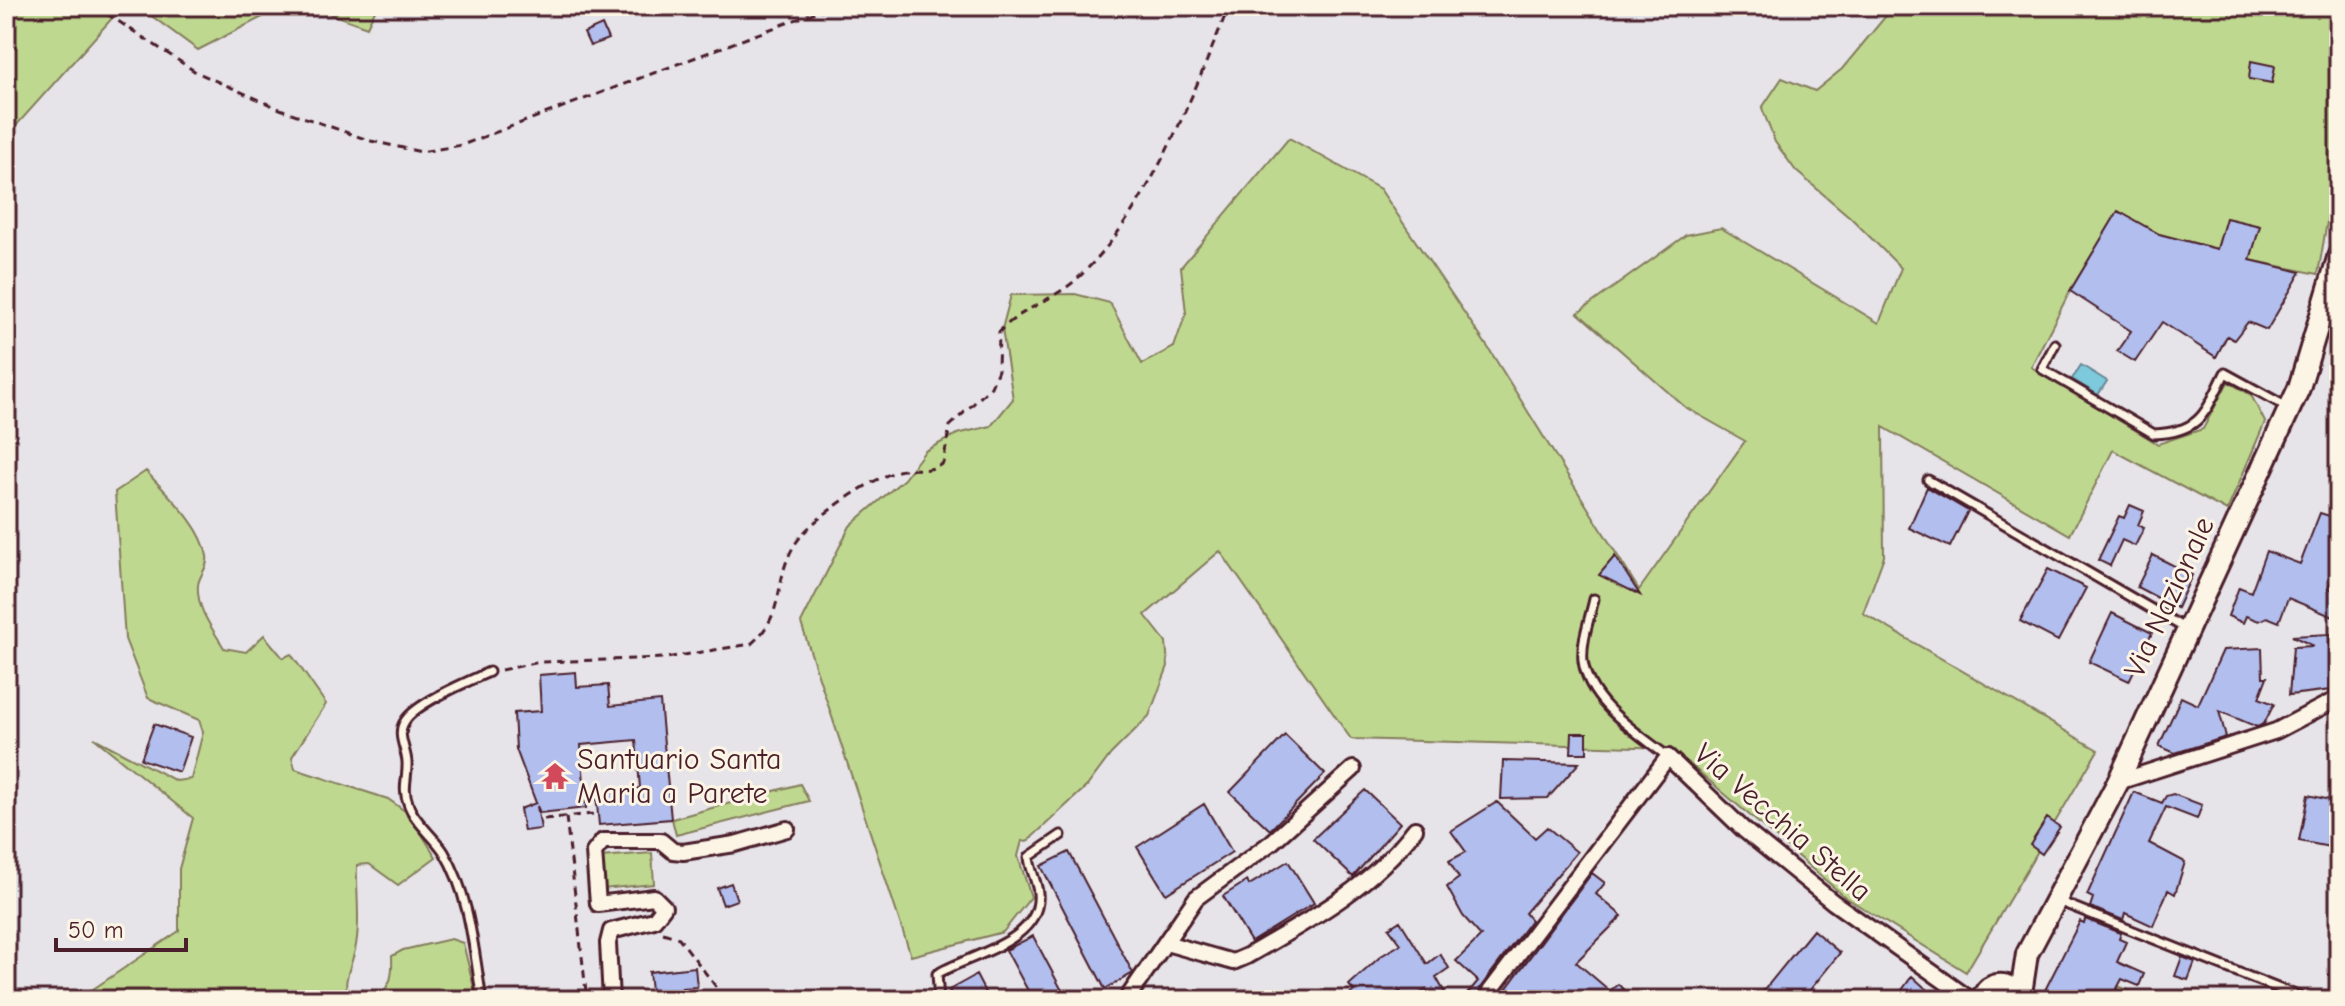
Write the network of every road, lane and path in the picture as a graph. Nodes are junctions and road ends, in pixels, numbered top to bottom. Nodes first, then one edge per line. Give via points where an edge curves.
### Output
1 (95, 6) edge
2 (832, 6) edge
3 (1229, 6) edge
4 (2339, 255) edge
5 (2055, 344) dead end
6 (2290, 408) junction
7 (1928, 480) dead end
8 (1594, 599) dead end
9 (2186, 629) junction
10 (489, 672) joint
11 (2339, 698) edge
12 (1668, 757) junction
13 (1353, 769) dead end
14 (2118, 782) junction
15 (593, 814) dead end
16 (566, 817) junction
17 (544, 819) dead end
18 (787, 829) dead end
19 (1415, 829) dead end
20 (1061, 835) dead end
21 (2056, 900) junction
22 (658, 933) dead end
23 (1166, 943) junction
24 (2027, 954) junction
25 (1958, 988) junction
26 (1987, 993) edge
27 (482, 1000) edge
28 (587, 1000) edge
29 (611, 1000) edge
30 (726, 1000) edge
31 (939, 1000) edge
32 (1126, 1000) edge
33 (1488, 1000) edge
34 (1971, 1000) edge
35 (2019, 1000) edge
36 (2308, 1000) edge

1 - 2 path via 196,72 280,109 371,141 421,152 462,145
3 - 10 path via 1160,160 1116,236 1077,279 1014,316 999,332 998,370 991,387 950,426 943,463 928,472 894,474 821,513 800,536 783,562 774,616 751,644 666,658 540,662
4 - 6 main road, Via Nazionale
5 - 6 lane via 2042,369 2154,434 2202,419 2225,373
6 - 9 main road, Via Nazionale
7 - 9 lane
8 - 12 lane via 1583,661 1594,687 1605,705
9 - 14 main road, Via Nazionale
10 - 27 lane via 451,688 405,720 400,735 408,766 402,785 409,807 444,853 458,886
11 - 14 street via 2276,731
12 - 25 street, Via Vecchia Stella via 1744,830 1833,902
12 - 33 street, Via Vecchia Stella
13 - 23 street via 1272,842 1196,898
14 - 21 main road, Via Nazionale
15 - 16 path
16 - 17 path
16 - 28 path
18 - 29 street via 683,852 656,840 597,845 598,904 654,897 664,907 654,920 611,931
19 - 23 street via 1343,901 1247,956 1233,962
20 - 31 lane via 1029,857 1038,894 1029,923 1011,938 937,974
21 - 24 main road, Via Nazionale
21 - 36 lane
22 - 30 path via 679,938
23 - 32 street
24 - 26 main road, Via Nazionale
24 - 35 main road, Via Nazionale
25 - 26 street
25 - 34 street, Via Vecchia Stella
26 - 35 main road, Via Nazionale via 2012,988

